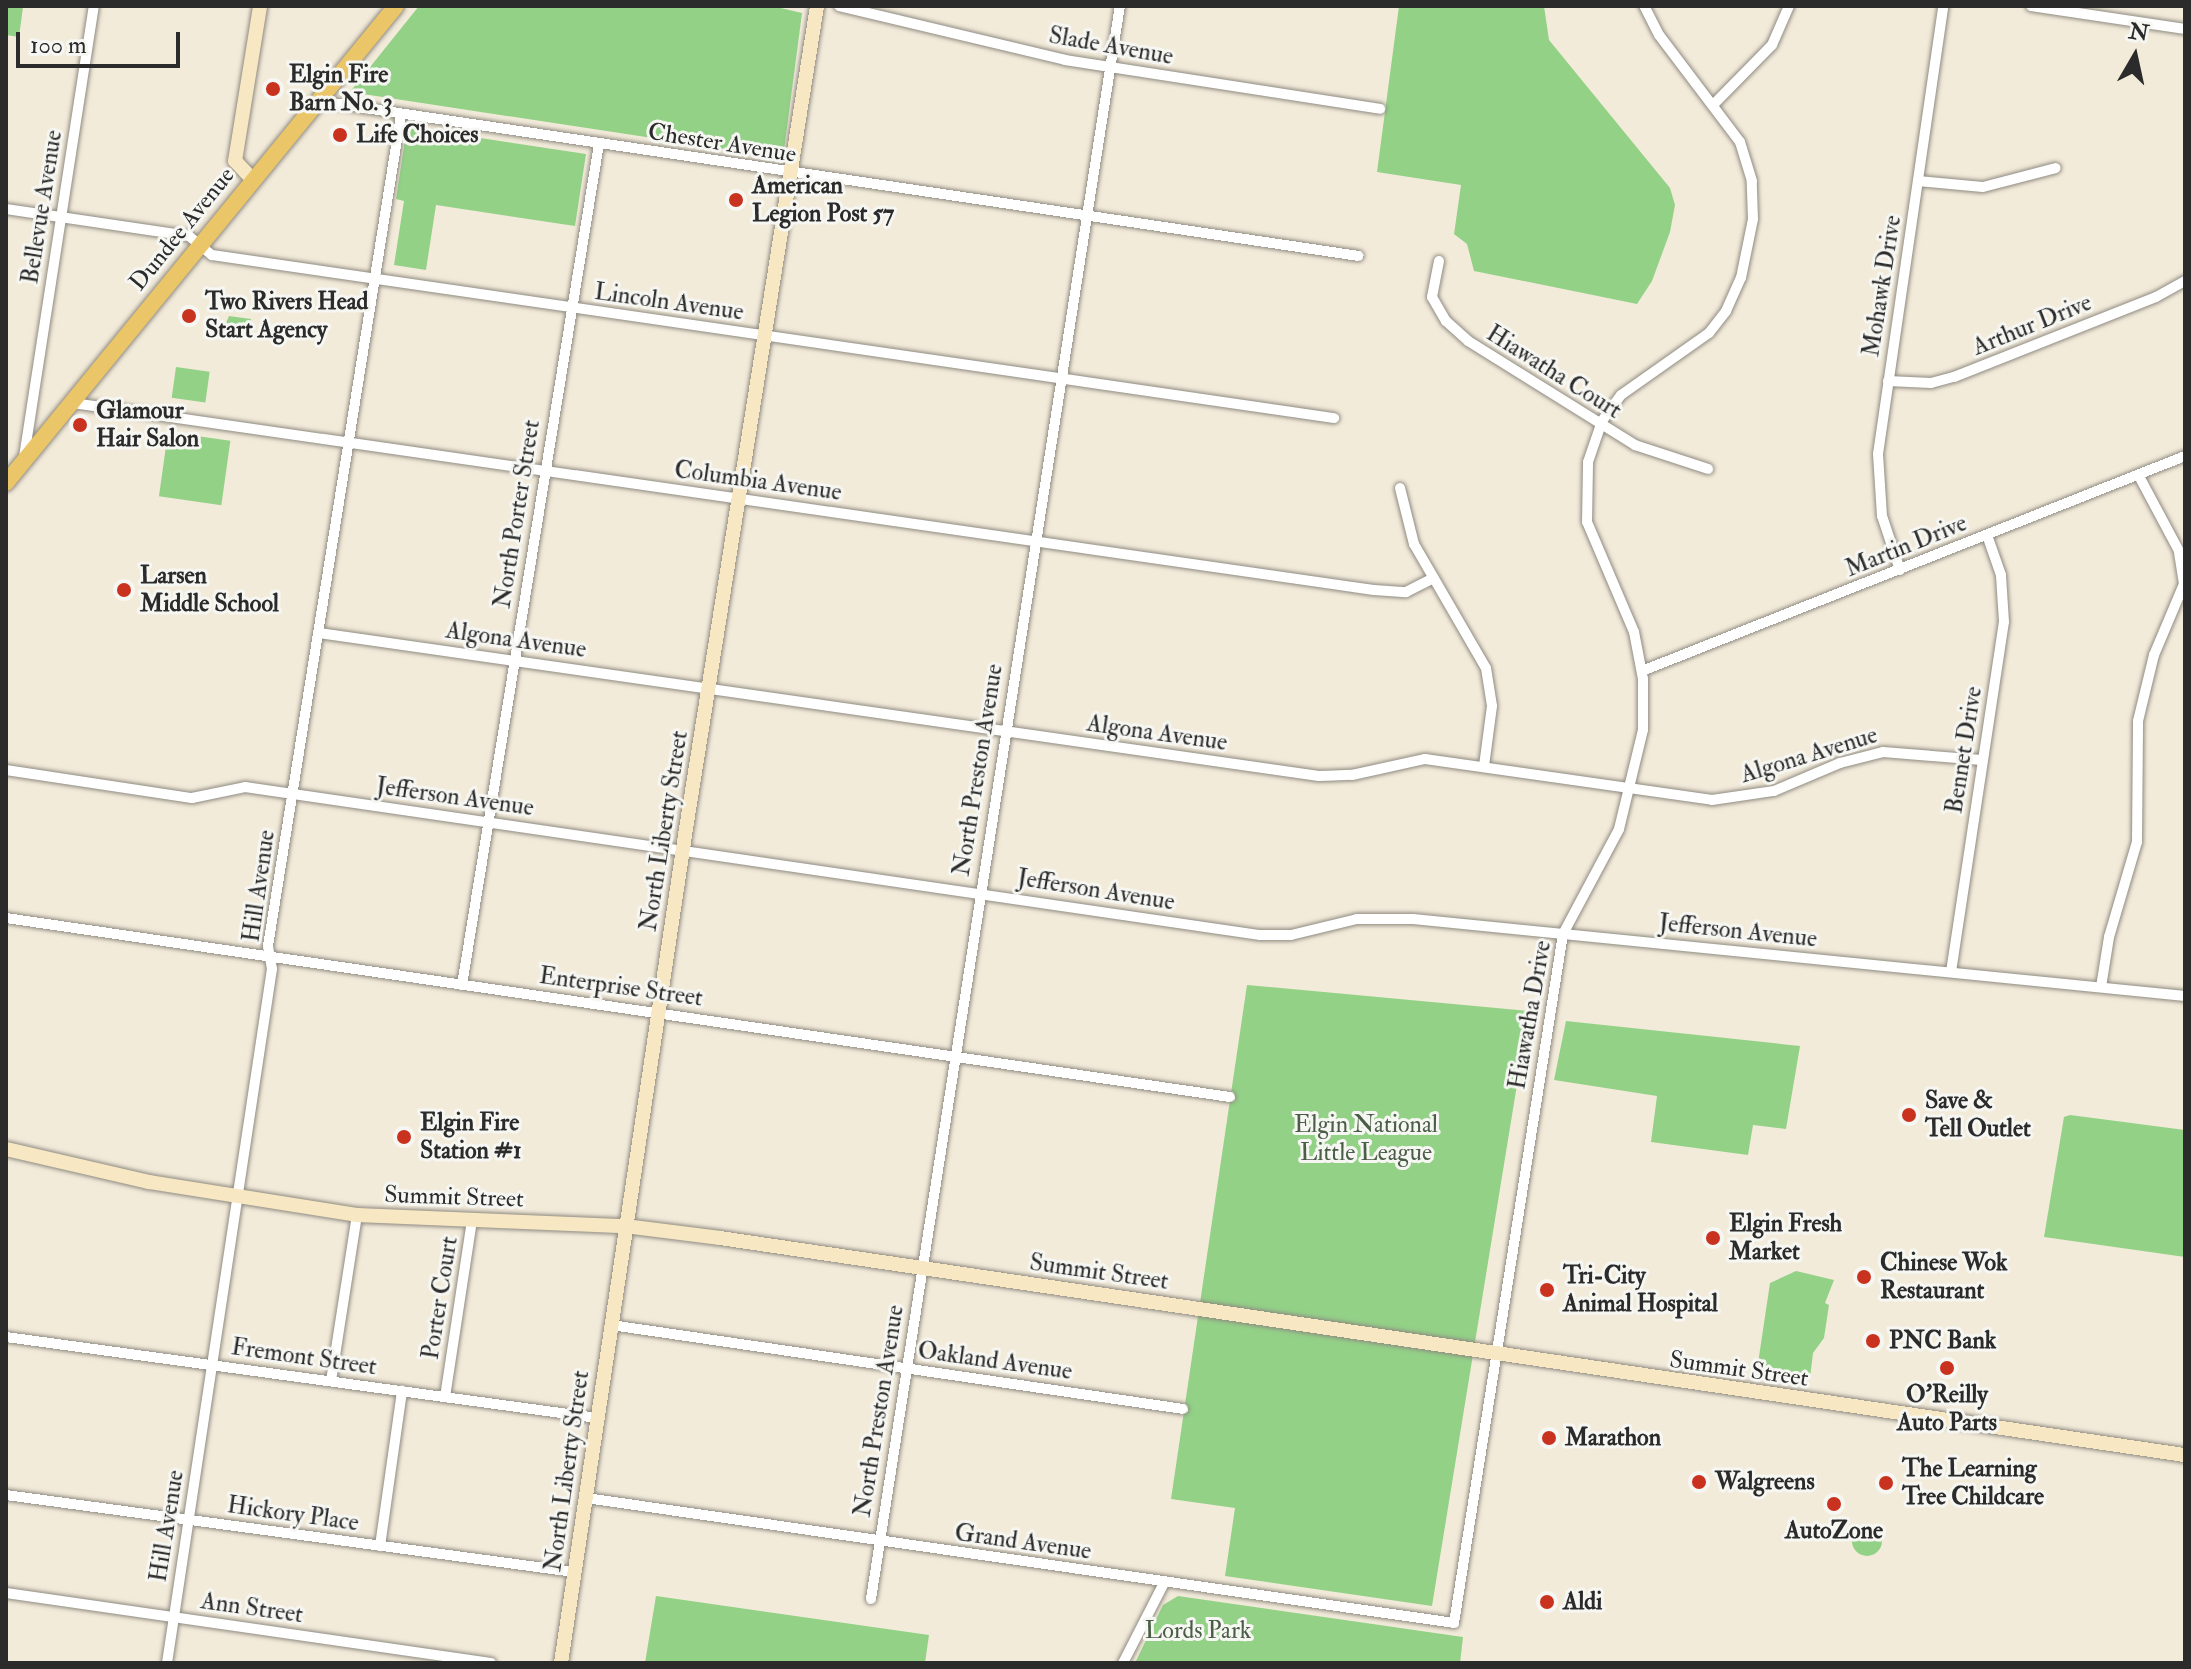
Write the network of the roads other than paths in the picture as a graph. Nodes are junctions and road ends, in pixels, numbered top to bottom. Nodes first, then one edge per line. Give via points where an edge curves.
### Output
1 (94, 6) edge
2 (260, 6) edge
3 (396, 6) edge
4 (817, 6) edge
5 (839, 6) edge
6 (1120, 6) edge
7 (1644, 6) edge
8 (1789, 6) edge
9 (1943, 6) edge
10 (2031, 6) edge
11 (2185, 29) edge
12 (1111, 68) junction
13 (318, 101) junction
14 (1714, 104) junction
15 (1380, 109) dead end
16 (401, 115) junction
17 (599, 144) junction
18 (2056, 168) dead end
19 (791, 173) junction
20 (253, 180) junction
21 (1918, 181) junction
22 (6, 209) edge
23 (60, 216) junction
24 (1087, 216) junction
25 (199, 246) junction
26 (1359, 256) dead end
27 (1439, 261) dead end
28 (375, 278) junction
29 (2185, 281) edge
30 (571, 308) junction
31 (764, 336) junction
32 (1060, 378) junction
33 (1888, 381) junction
34 (73, 403) junction
35 (1334, 418) dead end
36 (1601, 424) junction
37 (349, 442) junction
38 (2185, 456) edge
39 (23, 463) junction
40 (544, 469) junction
41 (1708, 469) dead end
42 (2139, 476) junction
43 (8, 478) edge
44 (1400, 488) dead end
45 (740, 499) junction
46 (1987, 535) junction
47 (1034, 540) junction
48 (1900, 570) junction
49 (1434, 578) junction
50 (319, 633) junction
51 (513, 659) junction
52 (1642, 671) junction
53 (709, 689) junction
54 (1004, 730) junction
55 (1982, 760) junction
56 (1484, 766) junction
57 (6, 770) edge
58 (1631, 788) junction
59 (292, 794) junction
60 (487, 822) junction
61 (683, 851) junction
62 (979, 892) junction
63 (6, 918) edge
64 (1563, 934) junction
65 (271, 957) junction
66 (1951, 972) junction
67 (462, 985) junction
68 (2101, 987) junction
69 (2185, 996) edge
70 (658, 1012) junction
71 (954, 1055) junction
72 (1230, 1097) dead end
73 (6, 1149) edge
74 (238, 1198) junction
75 (357, 1215) junction
76 (472, 1220) junction
77 (625, 1226) junction
78 (922, 1267) junction
79 (611, 1325) junction
80 (6, 1337) edge
81 (1497, 1355) junction
82 (212, 1364) junction
83 (905, 1368) junction
84 (331, 1381) junction
85 (402, 1391) junction
86 (445, 1397) junction
87 (1183, 1409) dead end
88 (597, 1418) junction
89 (2185, 1455) edge
90 (6, 1495) edge
91 (586, 1498) junction
92 (188, 1520) junction
93 (879, 1541) junction
94 (380, 1546) junction
95 (574, 1572) junction
96 (1164, 1583) junction
97 (6, 1593) edge
98 (871, 1599) dead end
99 (174, 1617) junction
100 (1454, 1623) joint
101 (167, 1663) edge
102 (491, 1663) edge
103 (561, 1663) edge
104 (1123, 1663) edge

1 - 23 street, Bellevue Avenue
2 - 20 main road via 235,161
3 - 13 main road, Dundee Avenue
4 - 19 main road, North Liberty Street
5 - 12 street, Slade Avenue
6 - 12 street, North Preston Avenue
7 - 14 street, Hiawatha Drive via 1664,42
8 - 14 street via 1772,45
9 - 21 street, Mohawk Drive
10 - 11 street
12 - 15 street, Slade Avenue
12 - 24 street, North Preston Avenue
13 - 16 street, Chester Avenue
13 - 20 main road, Dundee Avenue
14 - 36 street, Hiawatha Drive via 1740,142 1752,181 1753,219 1741,278 1709,333 1634,383
16 - 17 street, Chester Avenue
16 - 28 street, Hill Avenue
17 - 19 street, Chester Avenue
17 - 30 street, North Porter Street
18 - 21 street via 1983,187
19 - 24 street, Chester Avenue
19 - 31 main road, North Liberty Street
20 - 25 main road, Dundee Avenue
21 - 33 street, Mohawk Drive
22 - 23 street, Lincoln Avenue
23 - 25 street, Lincoln Avenue via 189,236
23 - 39 street, Bellevue Avenue
24 - 26 street, Chester Avenue
24 - 32 street, North Preston Avenue
25 - 28 street, Lincoln Avenue via 212,255
25 - 34 main road, Dundee Avenue
27 - 36 street, Hiawatha Court via 1431,292 1449,325
28 - 30 street, Lincoln Avenue
28 - 37 street, Hill Avenue
29 - 33 street, Arthur Drive via 1954,377 1931,383
30 - 31 street, Lincoln Avenue
30 - 40 street, North Porter Street
31 - 32 street, Lincoln Avenue
31 - 45 main road, North Liberty Street
32 - 35 street, Lincoln Avenue
32 - 47 street, North Preston Avenue
33 - 48 street, Mohawk Drive via 1878,481 1882,516
34 - 37 street, Columbia Avenue
34 - 39 main road, Dundee Avenue
36 - 41 street, Hiawatha Court via 1655,455
36 - 52 street, Hiawatha Drive via 1587,467 1586,517 1628,614
37 - 40 street, Columbia Avenue
37 - 50 street, Hill Avenue
38 - 42 street, Martin Drive
39 - 43 main road, Dundee Avenue
40 - 45 street, Columbia Avenue
40 - 51 street, North Porter Street
42 - 46 street, Martin Drive
42 - 68 street via 2179,551 2184,584 2152,662 2138,721 2137,842 2109,937
44 - 49 street via 1412,538
45 - 47 street, Columbia Avenue
45 - 53 main road, North Liberty Street
46 - 48 street, Martin Drive
46 - 55 street, Bennet Drive via 1999,565 2005,611
47 - 49 street, Columbia Avenue via 1378,591 1406,592
47 - 54 street, North Preston Avenue
48 - 52 street, Martin Drive
49 - 56 street via 1488,674 1492,713
50 - 51 street, Algona Avenue
50 - 59 street, Hill Avenue
51 - 53 street, Algona Avenue
51 - 60 street, North Porter Street
52 - 58 street, Hiawatha Drive via 1643,730
53 - 54 street, Algona Avenue
53 - 61 main road, North Liberty Street
54 - 56 street, Algona Avenue via 1319,776 1352,775 1419,759
54 - 62 street, North Preston Avenue
55 - 58 street, Algona Avenue via 1883,752 1840,763 1778,790 1721,799
55 - 66 street, Bennet Drive
56 - 58 street, Algona Avenue
57 - 59 street, Jefferson Avenue via 192,798 240,787
58 - 64 street, Hiawatha Drive via 1612,845
59 - 60 street, Jefferson Avenue
59 - 65 street, Hill Avenue via 268,946
60 - 61 street, Jefferson Avenue
60 - 67 street, North Porter Street
61 - 62 street, Jefferson Avenue
61 - 70 main road, North Liberty Street
62 - 64 street, Jefferson Avenue via 1273,936 1374,918
62 - 71 street, North Preston Avenue
63 - 65 street, Enterprise Street
64 - 66 street, Jefferson Avenue
64 - 81 street, Hiawatha Drive
65 - 67 street, Enterprise Street
65 - 74 street, Hill Avenue
66 - 68 street, Jefferson Avenue
67 - 70 street, Enterprise Street
68 - 69 street, Jefferson Avenue
70 - 71 street, Enterprise Street
70 - 77 main road, North Liberty Street
71 - 72 street, Enterprise Street
71 - 78 street, North Preston Avenue
73 - 74 main road, Summit Street
74 - 75 main road, Summit Street
74 - 82 street, Hill Avenue
75 - 76 main road, Summit Street
75 - 84 street
76 - 77 main road, Summit Street
76 - 86 street, Porter Court
77 - 78 main road, Summit Street
77 - 79 main road, North Liberty Street
78 - 81 main road, Summit Street
78 - 83 street, North Preston Avenue
79 - 83 street, Oakland Avenue
79 - 88 main road, North Liberty Street
80 - 82 street, Fremont Street
81 - 89 main road, Summit Street
81 - 100 street, Hiawatha Drive
82 - 84 street, Fremont Street
82 - 92 street, Hill Avenue
83 - 87 street, Oakland Avenue
83 - 93 street, North Preston Avenue
84 - 85 street, Fremont Street
85 - 86 street, Fremont Street
85 - 94 street
86 - 88 street, Fremont Street
88 - 91 main road, North Liberty Street
90 - 92 street, Hickory Place
91 - 93 street, Grand Avenue
91 - 95 main road, North Liberty Street
92 - 94 street, Hickory Place
92 - 99 street, Hill Avenue
93 - 96 street, Grand Avenue
93 - 98 street, North Preston Avenue
94 - 95 street, Hickory Place
95 - 103 main road, North Liberty Street
96 - 100 street, Grand Avenue
96 - 104 street
97 - 99 street, Ann Street
99 - 101 street, Hill Avenue
99 - 102 street, Ann Street

